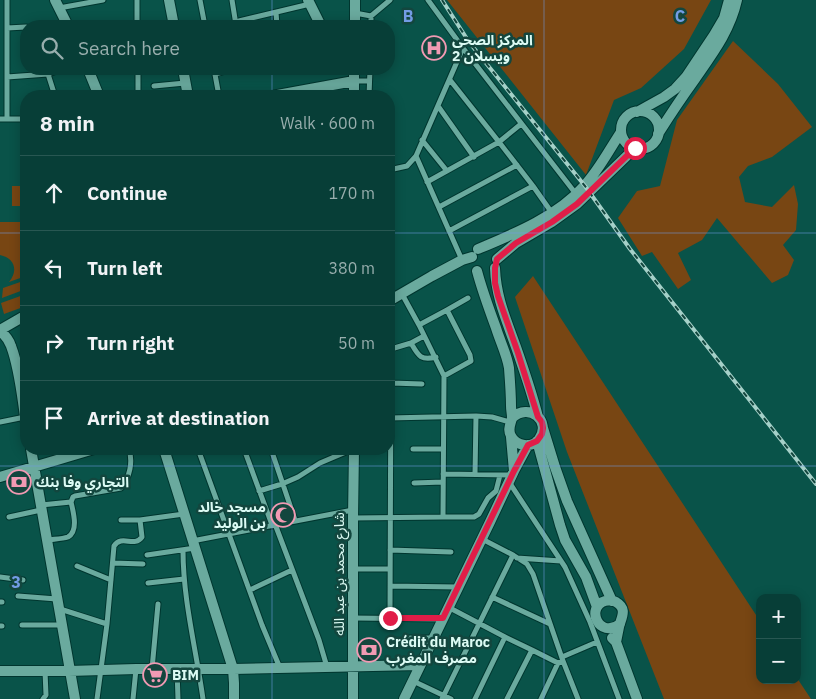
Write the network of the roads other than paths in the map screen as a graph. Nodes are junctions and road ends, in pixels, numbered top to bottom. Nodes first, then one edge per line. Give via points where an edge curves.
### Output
1 (7, 0) edge
2 (103, 0) edge
3 (137, 0) edge
4 (169, 0) edge
5 (200, 0) edge
6 (232, 0) edge
7 (356, 0) edge
8 (390, 0) edge
9 (428, 0) edge
10 (729, 0) edge
11 (737, 0) edge
12 (309, 2) edge
13 (57, 4) edge
14 (276, 12) junction
15 (355, 13) junction
16 (371, 16) junction
17 (65, 20) edge
18 (137, 20) edge
19 (173, 20) edge
20 (204, 20) edge
21 (235, 20) edge
22 (243, 20) edge
23 (277, 20) edge
24 (318, 20) edge
25 (355, 20) edge
26 (371, 20) edge
27 (20, 27) edge
28 (7, 28) junction
29 (463, 48) junction
30 (34, 75) edge
31 (48, 75) edge
32 (90, 75) edge
33 (138, 75) edge
34 (184, 75) edge
35 (215, 75) edge
36 (354, 75) edge
37 (370, 75) edge
38 (7, 77) junction
39 (450, 80) junction
40 (370, 81) junction
41 (185, 82) junction
42 (154, 86) dead end
43 (53, 90) edge
44 (97, 90) edge
45 (138, 90) edge
46 (187, 90) edge
47 (218, 90) edge
48 (295, 90) edge
49 (354, 90) edge
50 (369, 90) edge
51 (438, 106) junction
52 (636, 112) junction
53 (0, 119) edge
54 (7, 119) junction
55 (20, 119) edge
56 (522, 124) junction
57 (621, 132) junction
58 (658, 134) junction
59 (422, 140) junction
60 (499, 142) junction
61 (635, 148) junction
62 (416, 156) junction
63 (474, 157) junction
64 (517, 165) junction
65 (395, 169) edge
66 (447, 171) junction
67 (427, 182) junction
68 (533, 186) junction
69 (576, 194) junction
70 (439, 207) junction
71 (552, 213) junction
72 (449, 231) junction
73 (472, 261) junction
74 (496, 264) junction
75 (402, 293) junction
76 (395, 297) edge
77 (468, 298) dead end
78 (447, 310) junction
79 (20, 318) edge
80 (419, 324) junction
81 (0, 330) edge
82 (424, 336) junction
83 (411, 343) junction
84 (395, 348) edge
85 (436, 357) junction
86 (444, 376) junction
87 (395, 383) edge
88 (20, 384) edge
89 (422, 384) dead end
90 (476, 416) junction
91 (444, 417) junction
92 (538, 417) junction
93 (395, 418) edge
94 (20, 420) edge
95 (511, 420) junction
96 (0, 422) edge
97 (543, 428) junction
98 (511, 437) junction
99 (532, 443) junction
100 (413, 449) dead end
101 (443, 449) junction
102 (32, 455) edge
103 (66, 455) edge
104 (131, 455) edge
105 (166, 455) edge
106 (200, 455) edge
107 (246, 455) edge
108 (272, 455) edge
109 (339, 455) edge
110 (354, 455) edge
111 (390, 455) edge
112 (34, 467) junction
113 (443, 474) junction
114 (475, 474) junction
115 (509, 476) junction
116 (0, 478) edge
117 (443, 482) junction
118 (414, 483) dead end
119 (282, 484) junction
120 (259, 491) junction
121 (72, 502) junction
122 (41, 508) junction
123 (184, 514) junction
124 (353, 514) junction
125 (9, 517) dead end
126 (443, 517) junction
127 (390, 518) junction
128 (122, 520) dead end
129 (140, 520) junction
130 (294, 520) junction
131 (273, 524) junction
132 (229, 533) junction
133 (482, 539) junction
134 (47, 540) junction
135 (194, 545) junction
136 (183, 550) junction
137 (390, 550) junction
138 (451, 552) dead end
139 (148, 555) dead end
140 (515, 557) junction
141 (561, 561) junction
142 (112, 563) junction
143 (143, 564) dead end
144 (78, 566) dead end
145 (353, 569) junction
146 (390, 569) junction
147 (292, 570) junction
148 (0, 577) edge
149 (184, 579) junction
150 (23, 580) dead end
151 (111, 580) junction
152 (148, 583) dead end
153 (390, 586) junction
154 (458, 587) junction
155 (250, 590) junction
156 (18, 596) dead end
157 (492, 597) junction
158 (612, 600) junction
159 (58, 604) junction
160 (158, 604) dead end
161 (448, 607) junction
162 (597, 607) junction
163 (353, 618) junction
164 (390, 618) junction
165 (443, 618) junction
166 (479, 623) junction
167 (107, 624) junction
168 (550, 624) junction
169 (620, 624) junction
170 (22, 625) dead end
171 (62, 625) junction
172 (605, 628) junction
173 (505, 637) junction
174 (409, 638) dead end
175 (433, 638) junction
176 (597, 642) junction
177 (616, 642) junction
178 (532, 650) junction
179 (561, 661) junction
180 (420, 665) junction
181 (353, 666) junction
182 (328, 667) junction
183 (280, 668) junction
184 (136, 669) junction
185 (152, 669) junction
186 (177, 669) junction
187 (199, 669) junction
188 (233, 669) junction
189 (0, 671) edge
190 (45, 671) junction
191 (69, 671) junction
192 (101, 671) junction
193 (413, 680) junction
194 (44, 697) edge
195 (443, 697) edge
196 (51, 699) edge
197 (75, 699) edge
198 (96, 699) edge
199 (133, 699) edge
200 (178, 699) edge
201 (203, 699) edge
202 (234, 699) edge
203 (354, 699) edge
204 (404, 699) edge
205 (451, 699) edge
206 (475, 699) edge
207 (507, 699) edge
208 (541, 699) edge
209 (578, 699) edge
210 (619, 699) edge
211 (637, 699) edge

1 - 28 street
2 - 13 street
3 - 18 street
4 - 19 street
5 - 20 street
6 - 21 street
7 - 15 street
8 - 16 street
9 - 29 street
10 - 52 street via 724,18 686,77 664,97
11 - 58 street via 722,41
12 - 14 street
12 - 24 street
13 - 17 street
14 - 22 street
14 - 23 street
15 - 16 street
15 - 25 street
16 - 26 street
27 - 28 street
28 - 38 street
29 - 39 street
29 - 56 street
30 - 38 street
31 - 43 street
32 - 44 street
33 - 45 street
34 - 41 street
35 - 47 street
36 - 40 street
36 - 48 street
36 - 49 street
37 - 40 street
38 - 54 street
39 - 51 street
39 - 60 street
40 - 50 street
41 - 42 street
41 - 46 street
51 - 59 street
51 - 63 street
52 - 57 street via 626,116
52 - 58 street via 653,117
53 - 54 street
54 - 55 street
56 - 60 street
56 - 69 street
57 - 61 street via 625,142
57 - 69 street
58 - 61 street via 652,144 642,149
59 - 62 street
59 - 66 street
60 - 63 street
60 - 64 street
61 - 74 street via 577,204 516,243
62 - 65 street via 407,166
62 - 67 street
63 - 66 street
64 - 68 street
64 - 70 street
66 - 67 street
67 - 70 street
68 - 71 street
68 - 72 street
69 - 71 street
70 - 72 street
71 - 73 street via 501,239
72 - 73 street
73 - 74 street via 481,273 490,272
73 - 74 street via 486,248 496,255
73 - 75 street via 451,266
73 - 95 street via 508,366
74 - 92 street via 498,296
75 - 76 street
75 - 80 street
77 - 78 street
78 - 80 street
78 - 86 street via 472,360
79 - 81 street
80 - 82 street
81 - 88 street via 11,345
82 - 83 street
82 - 85 street
83 - 84 street
83 - 85 street via 423,358
85 - 86 street
86 - 91 street
87 - 89 street
90 - 91 street
90 - 95 street
90 - 114 street
91 - 93 street
91 - 101 street
92 - 95 street via 520,412
92 - 97 street
94 - 96 street
95 - 98 street
97 - 99 street via 542,434
97 - 158 street via 568,501
98 - 99 street via 518,444
98 - 115 street
99 - 115 street
99 - 162 street via 560,525
100 - 101 street
101 - 113 street
102 - 112 street
103 - 112 street
104 - 121 street via 131,464 121,488 75,496
105 - 123 street
106 - 132 street
107 - 120 street
108 - 119 street
109 - 119 street
110 - 124 street, شارع محمد بن عبد الله
111 - 127 street
112 - 116 street
112 - 122 street
113 - 114 street
113 - 117 street
114 - 115 street
115 - 126 street via 488,498 479,514 474,517
115 - 133 street
115 - 141 street
117 - 118 street
117 - 126 street
119 - 120 street
119 - 130 street
120 - 131 street
121 - 122 street
121 - 134 street via 74,531 69,536
122 - 125 street
122 - 134 street
123 - 129 street
123 - 135 street
124 - 127 street
124 - 130 street
124 - 145 street, شارع محمد بن عبد الله
126 - 127 street
127 - 137 street
128 - 129 street
129 - 142 street via 141,539 115,542
130 - 131 street
131 - 132 street
131 - 147 street
132 - 135 street
132 - 155 street
133 - 140 street
133 - 154 street
134 - 159 street
135 - 136 street
135 - 188 street
136 - 139 street
136 - 149 street
137 - 138 street
137 - 146 street
140 - 141 street
140 - 157 street
140 - 168 street via 533,574
141 - 176 street via 574,584
142 - 143 street
142 - 151 street
144 - 151 street
145 - 146 street
145 - 163 street, شارع محمد بن عبد الله
146 - 153 street
147 - 155 street
147 - 182 street
148 - 150 street
149 - 152 street
149 - 187 street
151 - 167 street
153 - 154 street
153 - 164 street
154 - 161 street
155 - 183 street
156 - 159 street
157 - 166 street
157 - 168 street
158 - 162 street
158 - 169 street via 622,610
159 - 167 street
159 - 171 street
160 - 185 street
161 - 165 street
161 - 166 street
162 - 172 street via 596,619
163 - 164 street
163 - 181 street, شارع محمد بن عبد الله
164 - 165 street
165 - 175 street
166 - 173 street
166 - 195 street
167 - 192 street
168 - 179 street
169 - 172 street
169 - 177 street
170 - 171 street
171 - 191 street
172 - 177 street
173 - 178 street
173 - 206 street
174 - 175 street
175 - 180 street
176 - 179 street
176 - 210 street
177 - 211 street
178 - 179 street
178 - 207 street
179 - 208 street
179 - 209 street
180 - 181 street
180 - 193 street
181 - 182 street
181 - 203 street, شارع محمد بن عبد الله
182 - 183 street
183 - 188 street
184 - 185 street
184 - 192 street
184 - 199 street
185 - 186 street
186 - 187 street
186 - 200 street
187 - 188 street
187 - 201 street
188 - 202 street
189 - 190 street
190 - 191 street
190 - 194 street
191 - 192 street
191 - 197 street
192 - 198 street
193 - 195 street
193 - 204 street
194 - 196 street
195 - 205 street

